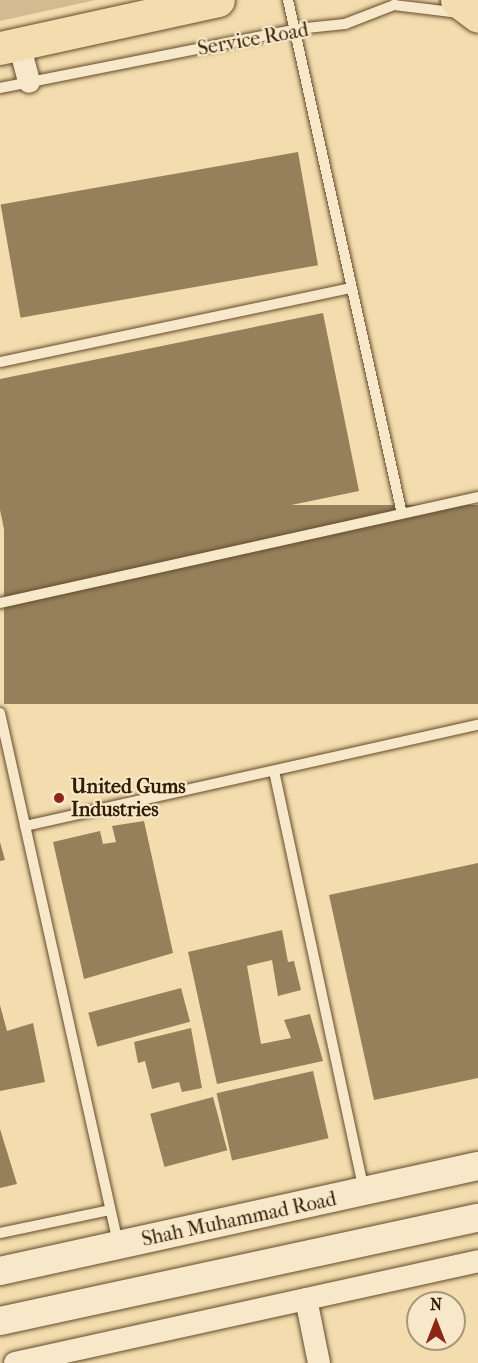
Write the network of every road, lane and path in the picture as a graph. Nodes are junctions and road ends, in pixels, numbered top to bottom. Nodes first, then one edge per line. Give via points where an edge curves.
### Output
1 (218, 0) edge
2 (288, 0) edge
3 (470, 10) edge
4 (297, 29) junction
5 (9, 46) edge
6 (29, 82) junction
7 (0, 88) edge
8 (351, 288) junction
9 (0, 362) edge
10 (478, 497) edge
11 (402, 514) junction
12 (0, 603) edge
13 (0, 714) edge
14 (478, 725) edge
15 (274, 771) junction
16 (25, 826) junction
17 (478, 1166) edge
18 (364, 1191) junction
19 (110, 1210) junction
20 (478, 1218) edge
21 (0, 1233) edge
22 (118, 1245) junction
23 (478, 1261) edge
24 (0, 1271) edge
25 (306, 1299) junction
26 (0, 1321) edge
27 (15, 1363) edge
28 (319, 1363) edge

1 - 5 main road
2 - 4 lane
3 - 4 lane, Service Road via 394,5 345,24
4 - 6 lane, Service Road
4 - 8 lane
5 - 6 street
6 - 7 lane, Service Road
8 - 9 lane
8 - 11 lane
10 - 11 lane
11 - 12 lane
13 - 16 lane
14 - 15 lane
15 - 16 lane
15 - 18 lane
16 - 19 lane
17 - 18 street, Shah Muhammad Road
18 - 22 street, Shah Muhammad Road
19 - 21 lane
19 - 22 lane
20 - 26 street
22 - 24 street, Shah Muhammad Road
23 - 25 street
25 - 27 street
25 - 28 street

